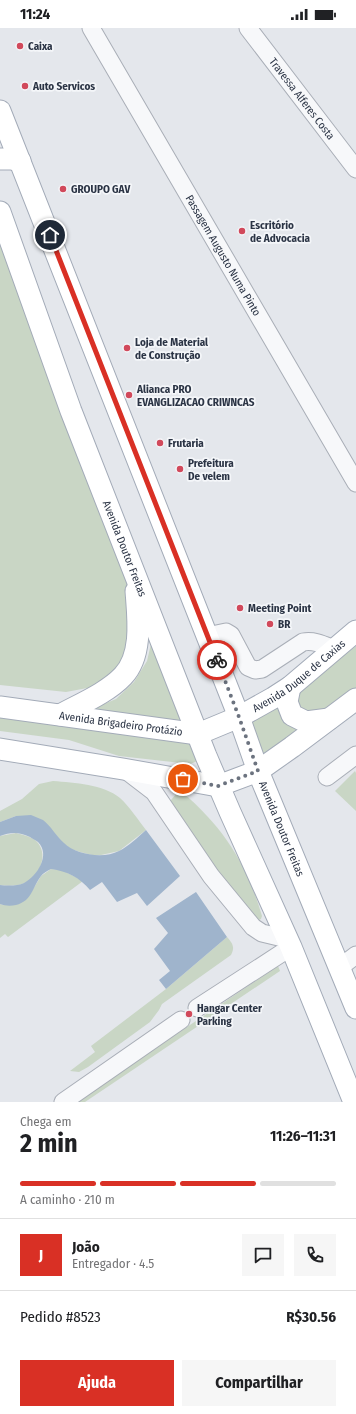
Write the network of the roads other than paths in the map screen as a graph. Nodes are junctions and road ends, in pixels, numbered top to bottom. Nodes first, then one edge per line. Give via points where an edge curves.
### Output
1 (91, 28) edge
2 (248, 28) edge
3 (0, 110) edge
4 (10, 160) edge
5 (356, 169) edge
6 (0, 212) edge
7 (356, 483) edge
8 (134, 571) junction
9 (356, 631) edge
10 (207, 636) junction
11 (334, 649) junction
12 (290, 687) junction
13 (356, 699) edge
14 (0, 707) edge
15 (60, 715) junction
16 (239, 717) junction
17 (329, 719) junction
18 (198, 734) junction
19 (0, 749) edge
20 (356, 755) edge
21 (123, 769) junction
22 (258, 771) junction
23 (327, 777) dead end
24 (218, 786) junction
25 (289, 943) junction
26 (356, 955) edge
27 (339, 968) junction
28 (197, 1008) dead end
29 (356, 1008) edge
30 (181, 1020) dead end
31 (62, 1102) edge
32 (354, 1102) edge

1 - 7 street, Passagem Augusto Numa Pinto
2 - 5 street, Travessa Alferes Costa
3 - 4 main road, Avenida Doutor Freitas
4 - 10 main road, Avenida Doutor Freitas
6 - 8 main road, Avenida Doutor Freitas via 71,411
8 - 15 main road via 138,613 137,645 131,662 123,676 109,688
8 - 18 main road, Avenida Doutor Freitas
9 - 11 main road, Avenida Duque de Caxias
10 - 11 street via 226,632 231,635 248,667 255,670 262,669 303,642 316,642
10 - 16 main road, Avenida Doutor Freitas
11 - 12 main road, Avenida Duque de Caxias
12 - 16 main road, Avenida Duque de Caxias
12 - 17 main road via 287,702 292,715 306,722
13 - 17 main road
14 - 15 main road, Avenida Brigadeiro Protázio
15 - 18 main road, Avenida Brigadeiro Protázio
16 - 18 main road, Avenida Brigadeiro Protázio
16 - 22 main road, Avenida Doutor Freitas
17 - 22 main road
18 - 24 main road, Avenida Doutor Freitas
19 - 21 main road
20 - 23 street
21 - 24 main road
21 - 25 street via 154,792 211,876 252,927
22 - 24 main road
22 - 27 main road, Avenida Doutor Freitas
24 - 25 main road, Avenida Doutor Freitas
25 - 28 street
25 - 32 main road, Avenida Doutor Freitas
26 - 27 street
27 - 29 main road, Avenida Doutor Freitas
30 - 31 street

